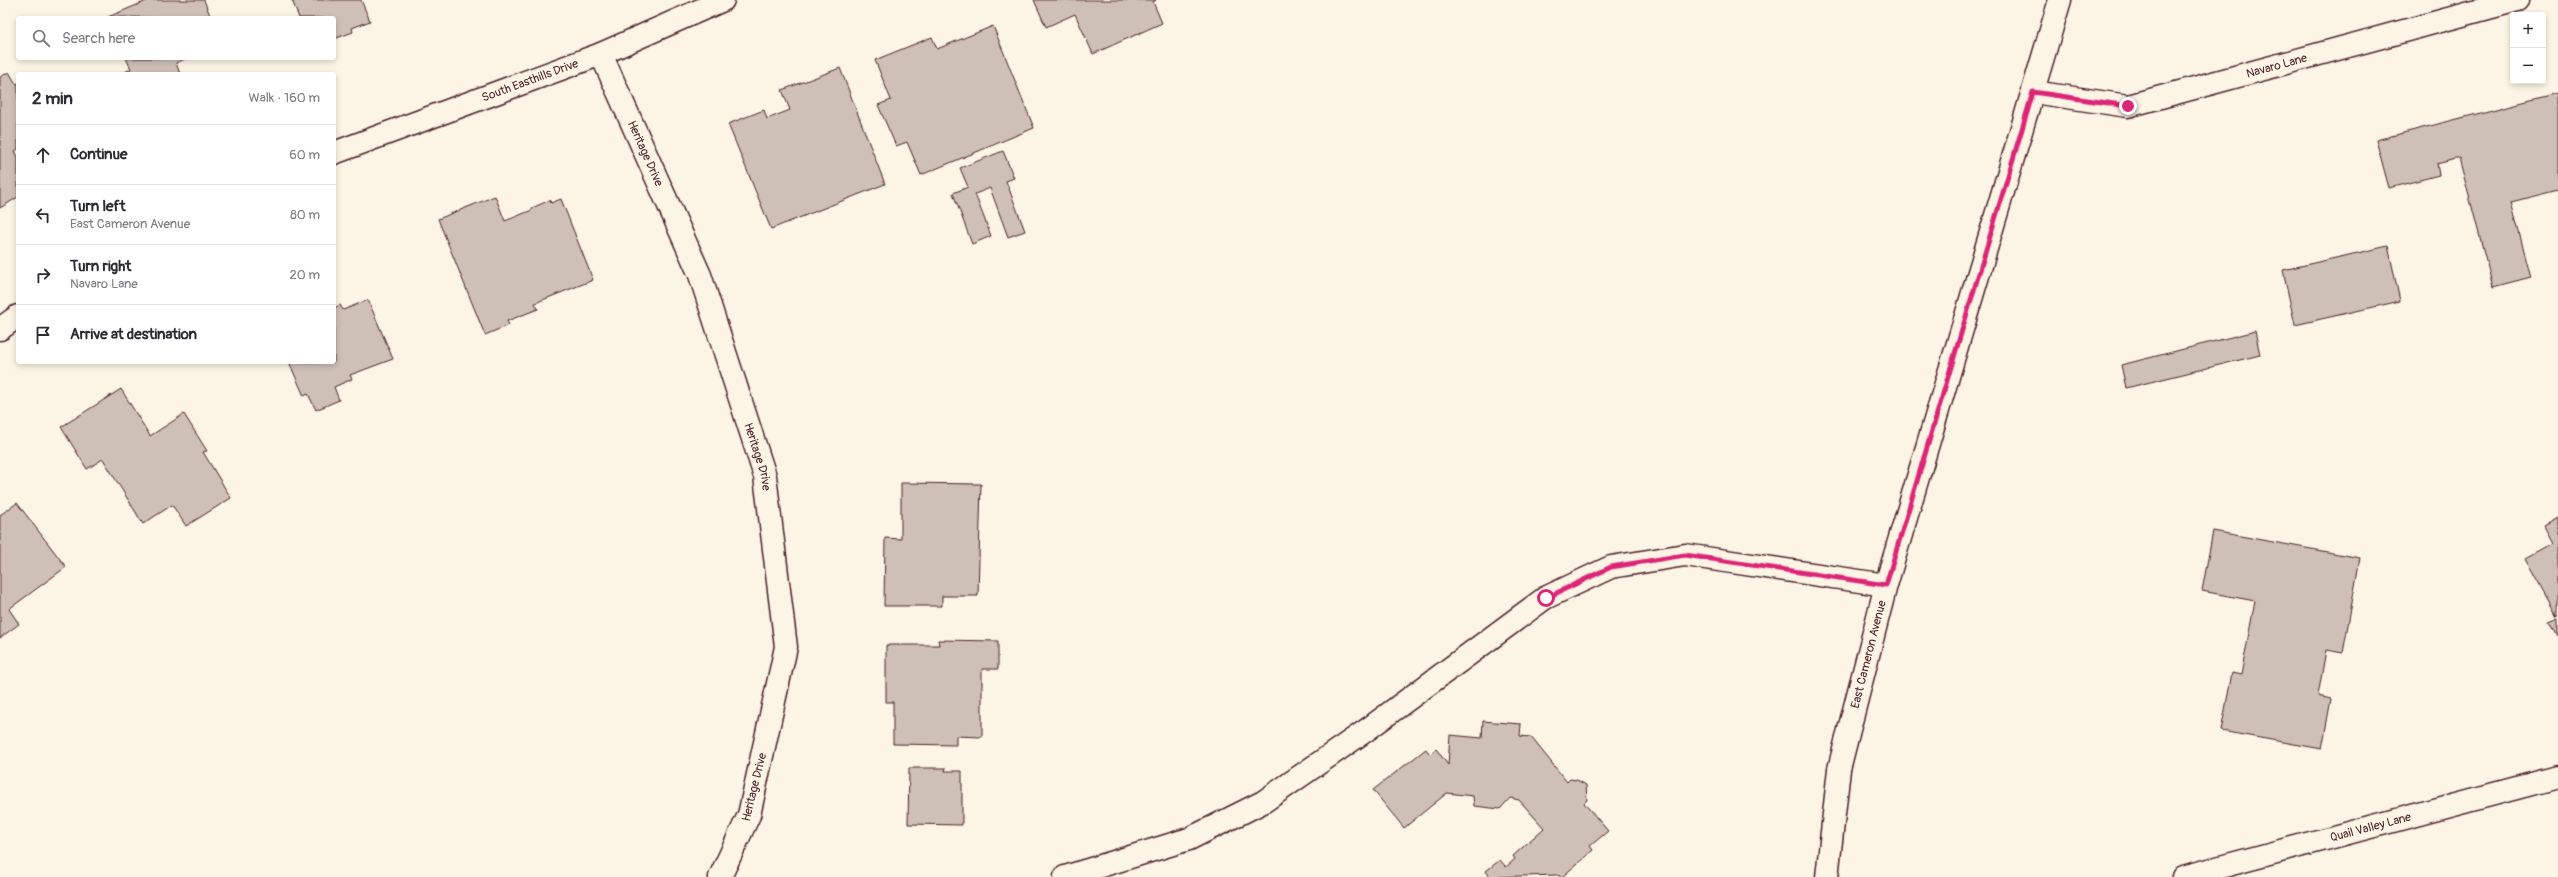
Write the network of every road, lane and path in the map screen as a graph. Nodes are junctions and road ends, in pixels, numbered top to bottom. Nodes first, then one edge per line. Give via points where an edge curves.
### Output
1 (723, 0) edge
2 (2060, 0) edge
3 (2518, 0) edge
4 (601, 54) junction
5 (2033, 92) junction
6 (336, 152) edge
7 (16, 317) edge
8 (0, 329) edge
9 (1886, 585) junction
10 (2558, 778) edge
11 (720, 877) edge
12 (1065, 877) edge
13 (1827, 877) edge
14 (2183, 877) edge

1 - 4 street, South Easthills Drive
2 - 5 street, East Cameron Avenue
3 - 5 street, Navaro Lane via 2128,106
4 - 6 street, South Easthills Drive
4 - 11 street, Heritage Drive via 700,275 765,476 786,647 749,816
5 - 9 street, East Cameron Avenue
7 - 8 street
9 - 12 street via 1685,555 1611,567 1546,598 1368,729 1263,802 1189,839
9 - 13 street, East Cameron Avenue via 1839,769
10 - 14 street, Quail Valley Lane

